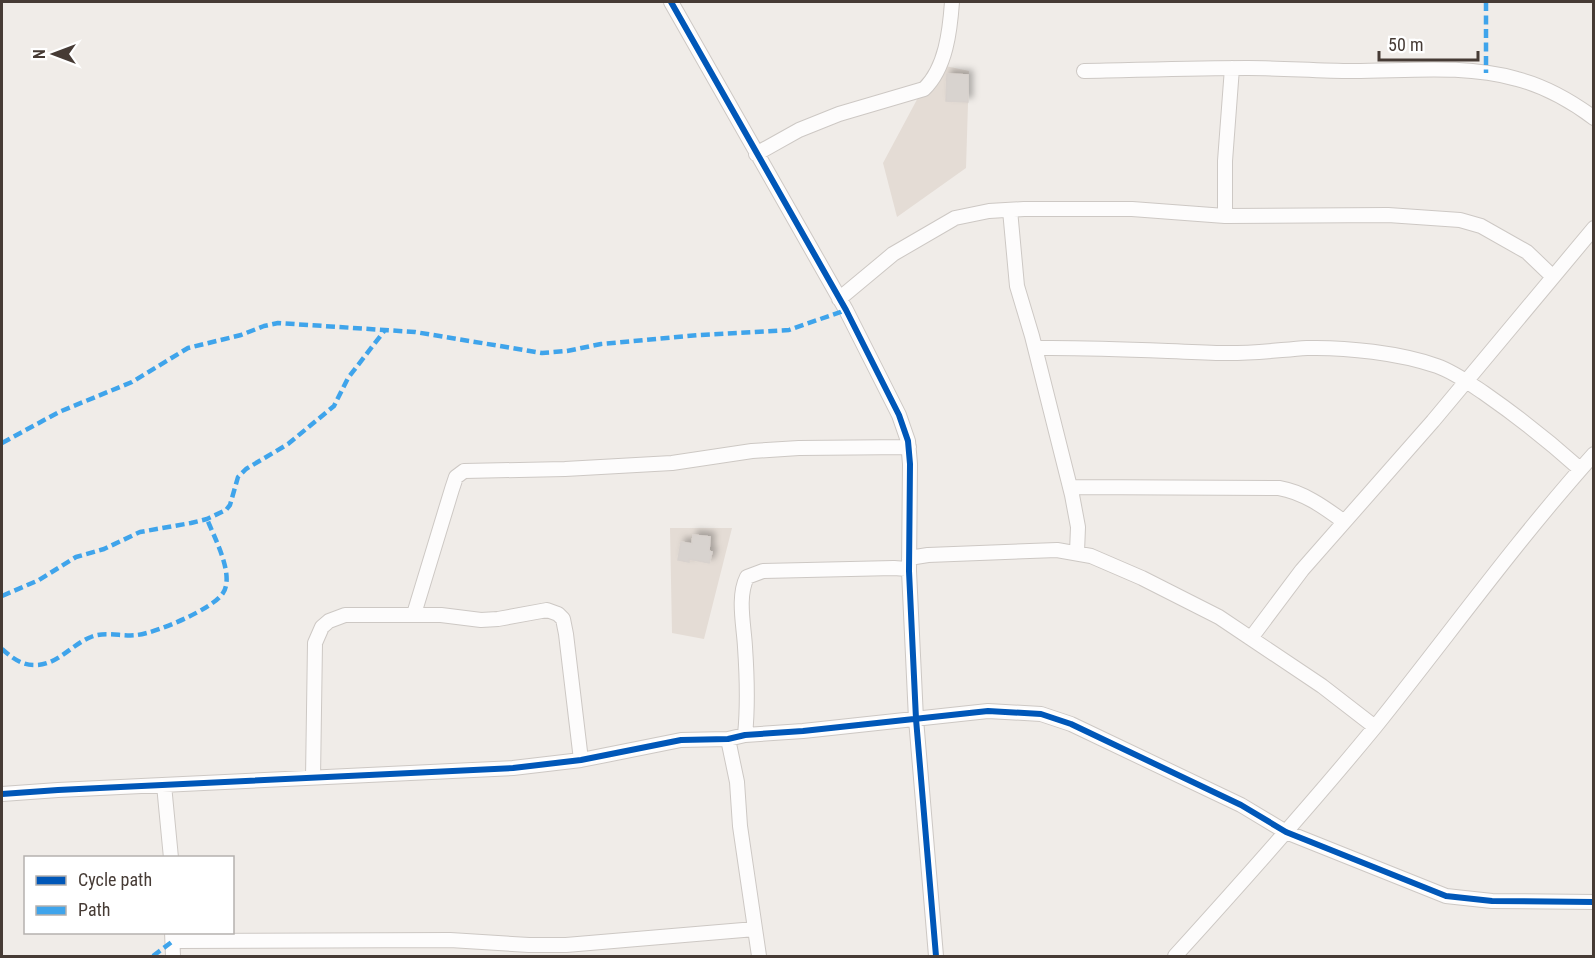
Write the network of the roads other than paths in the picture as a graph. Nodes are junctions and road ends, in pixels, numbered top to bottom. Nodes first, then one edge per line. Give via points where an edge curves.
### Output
1 (671, 2) edge
2 (952, 2) edge
3 (1232, 68) junction
4 (1084, 71) dead end
5 (1593, 118) edge
6 (756, 153) junction
7 (1010, 210) junction
8 (1225, 216) junction
9 (1593, 228) edge
10 (1552, 276) junction
11 (839, 299) junction
12 (1035, 348) junction
13 (1465, 381) junction
14 (909, 447) junction
15 (1593, 454) edge
16 (1580, 469) junction
17 (1070, 487) junction
18 (1343, 521) junction
19 (1077, 552) junction
20 (909, 565) junction
21 (414, 614) junction
22 (1251, 638) junction
23 (916, 719) junction
24 (1375, 727) junction
25 (745, 735) junction
26 (728, 739) junction
27 (581, 760) junction
28 (313, 778) junction
29 (164, 785) junction
30 (2, 794) edge
31 (1286, 832) junction
32 (171, 856) edge
33 (1593, 902) edge
34 (755, 929) junction
35 (173, 937) edge
36 (173, 957) edge
37 (759, 957) edge
38 (936, 957) edge
39 (1175, 957) edge

1 - 6 street
2 - 6 street via 945,48 924,89 839,114
3 - 4 street
3 - 5 street via 1486,73 1536,85
3 - 8 street
6 - 11 street
7 - 8 street via 1132,209
7 - 11 street via 955,219 887,258
7 - 12 street via 1017,286
8 - 10 street via 1342,214 1460,220 1481,226 1519,247
9 - 10 street
10 - 13 street
11 - 14 street via 899,415
12 - 13 street via 1222,354 1341,349 1436,365
12 - 17 street
13 - 16 street
13 - 18 street
14 - 20 street
14 - 21 street via 800,448 672,463 464,471 456,477
15 - 16 street
16 - 24 street
17 - 18 street via 1279,488 1294,491
17 - 19 street via 1078,527
18 - 22 street
19 - 20 street via 927,555
19 - 22 street via 1152,583
20 - 23 street
20 - 25 street via 907,569 778,571 747,577 742,593
21 - 27 street via 481,620 547,610 558,614 566,634
21 - 28 street via 345,615 329,621 318,634 314,660
22 - 24 street
23 - 25 street
23 - 31 street via 988,711 1053,717 1241,805
23 - 38 street
24 - 31 street
25 - 26 street
26 - 27 street via 681,740
26 - 34 street
27 - 28 street via 513,768
28 - 29 street
29 - 30 street
29 - 32 street
31 - 33 street via 1446,896 1492,901
31 - 39 street
34 - 35 street via 566,945
34 - 37 street
35 - 36 street

